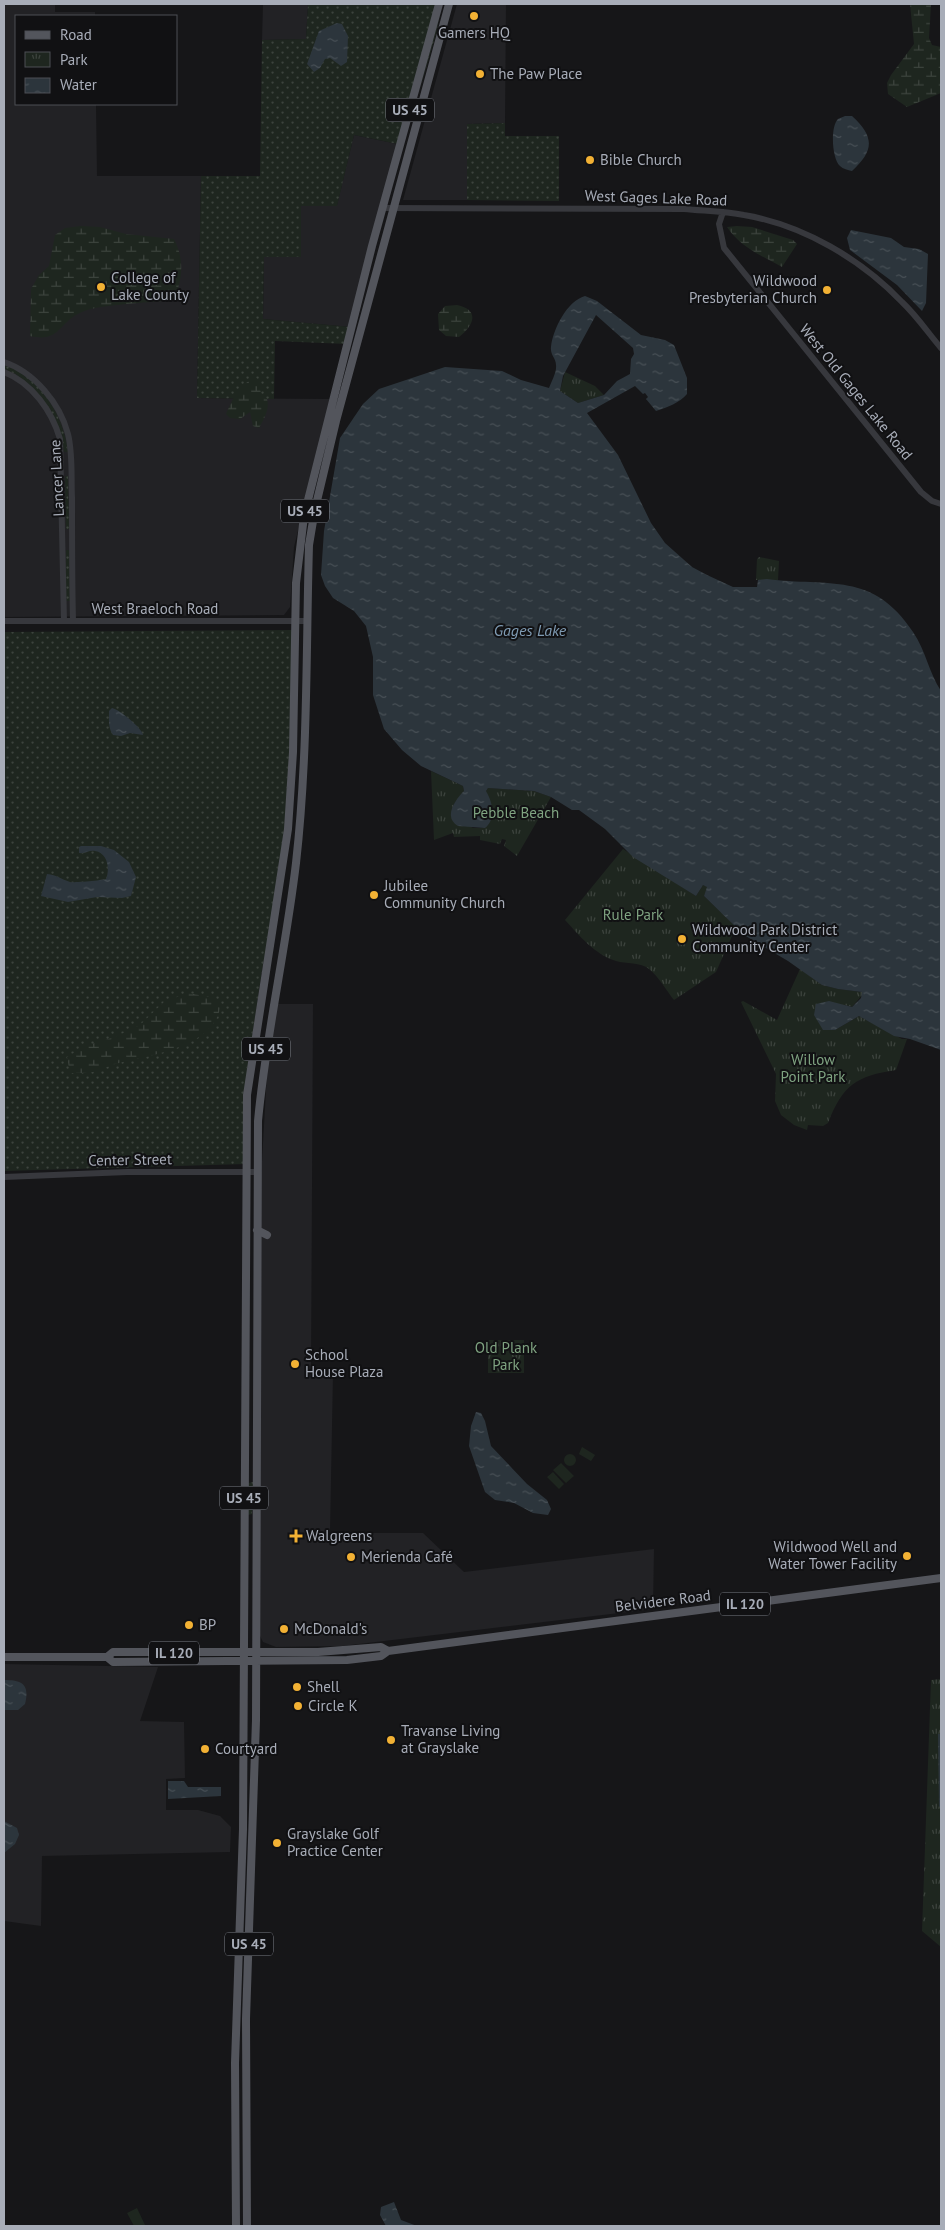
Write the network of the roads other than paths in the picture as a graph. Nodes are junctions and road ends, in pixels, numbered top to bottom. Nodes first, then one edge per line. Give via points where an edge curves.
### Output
1 (439, 4) edge
2 (449, 4) edge
3 (383, 208) junction
4 (394, 208) junction
5 (723, 212) junction
6 (941, 348) edge
7 (4, 362) edge
8 (4, 372) edge
9 (941, 504) edge
10 (4, 621) edge
11 (64, 621) junction
12 (73, 621) junction
13 (296, 621) junction
14 (307, 621) junction
15 (246, 1172) junction
16 (257, 1172) junction
17 (4, 1177) edge
18 (245, 1255) junction
19 (257, 1255) junction
20 (941, 1578) edge
21 (388, 1651) junction
22 (243, 1653) junction
23 (255, 1653) junction
24 (4, 1657) edge
25 (107, 1657) junction
26 (243, 1662) junction
27 (255, 1662) junction
28 (236, 2226) edge
29 (247, 2226) edge

1 - 3 main road, US 45
2 - 4 main road, US 45
3 - 4 street, West Gages Lake Road
3 - 13 main road, US 45 via 304,516 298,550
4 - 5 street, West Gages Lake Road via 629,208
4 - 14 main road, US 45 via 315,509 309,545
5 - 6 street, West Gages Lake Road via 778,224 845,256 902,301
5 - 9 street, West Old Gages Lake Road via 719,224 724,248 921,492
7 - 12 street, Lancer Lane via 18,368 39,385 54,404 67,432 71,463
8 - 11 street, Lancer Lane via 18,379 37,397 50,415 60,440
10 - 11 street, West Braeloch Road
11 - 12 street, West Braeloch Road
12 - 13 street, West Braeloch Road
13 - 14 street, West Braeloch Road
13 - 15 main road, US 45 via 290,802 247,1095
14 - 16 main road, US 45 via 303,795 296,864 263,1072
15 - 16 street, Center Street
15 - 17 street, Center Street
15 - 18 main road, US 45
16 - 19 main road, US 45
18 - 19 main road
18 - 22 main road, US 45
19 - 23 main road, US 45
20 - 21 main road, Belvidere Road / IL 120
21 - 23 main road, Belvidere Road / IL 120 via 381,1647
21 - 27 main road, Belvidere Road / IL 120 via 381,1656 347,1660
22 - 23 main road, Belvidere Road / IL 120
22 - 25 main road, IL 120 via 113,1652
22 - 26 main road, US 45
23 - 27 main road, US 45
24 - 25 main road, IL 120
25 - 26 main road, Belvidere Road via 113,1662
26 - 27 main road, Belvidere Road / IL 120
26 - 28 main road, US 45 via 243,1830 235,2063
27 - 29 main road, US 45 via 246,2019

